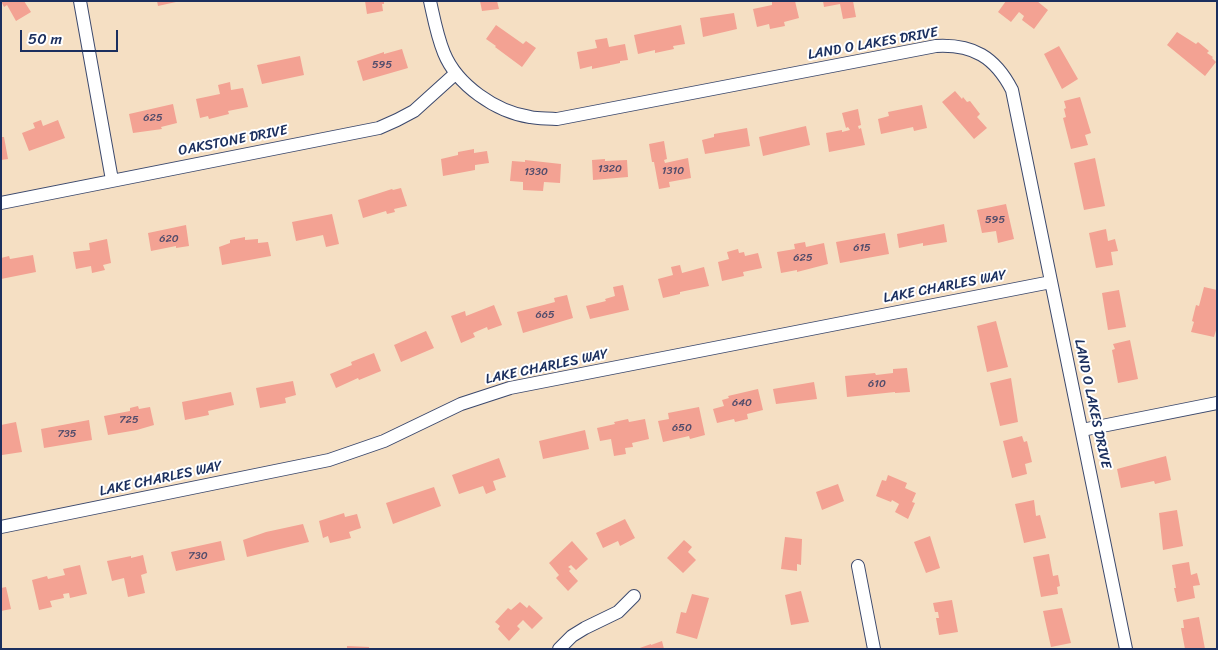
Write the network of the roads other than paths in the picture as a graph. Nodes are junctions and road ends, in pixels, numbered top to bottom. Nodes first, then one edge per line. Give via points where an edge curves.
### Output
1 (80, 1) edge
2 (430, 1) edge
3 (455, 74) junction
4 (112, 180) junction
5 (1, 203) edge
6 (1051, 282) junction
7 (1217, 402) edge
8 (1082, 430) junction
9 (1, 527) edge
10 (858, 566) dead end
11 (634, 596) dead end
12 (559, 649) edge
13 (874, 649) edge
14 (1126, 649) edge

1 - 4 street
2 - 3 street, LAND O LAKES DRIVE via 436,32
3 - 4 street, OAKSTONE DRIVE via 414,111 379,128
3 - 6 street, LAND O LAKES DRIVE via 503,109 529,117 556,119 936,46 970,49 995,65 1012,90
4 - 5 street, OAKSTONE DRIVE
6 - 8 street, LAND O LAKES DRIVE
6 - 9 street, LAKE CHARLES WAY via 516,387 461,404 384,441 328,460
7 - 8 street
8 - 14 street, LAND O LAKES DRIVE
10 - 13 street
11 - 12 street via 618,612 572,636

